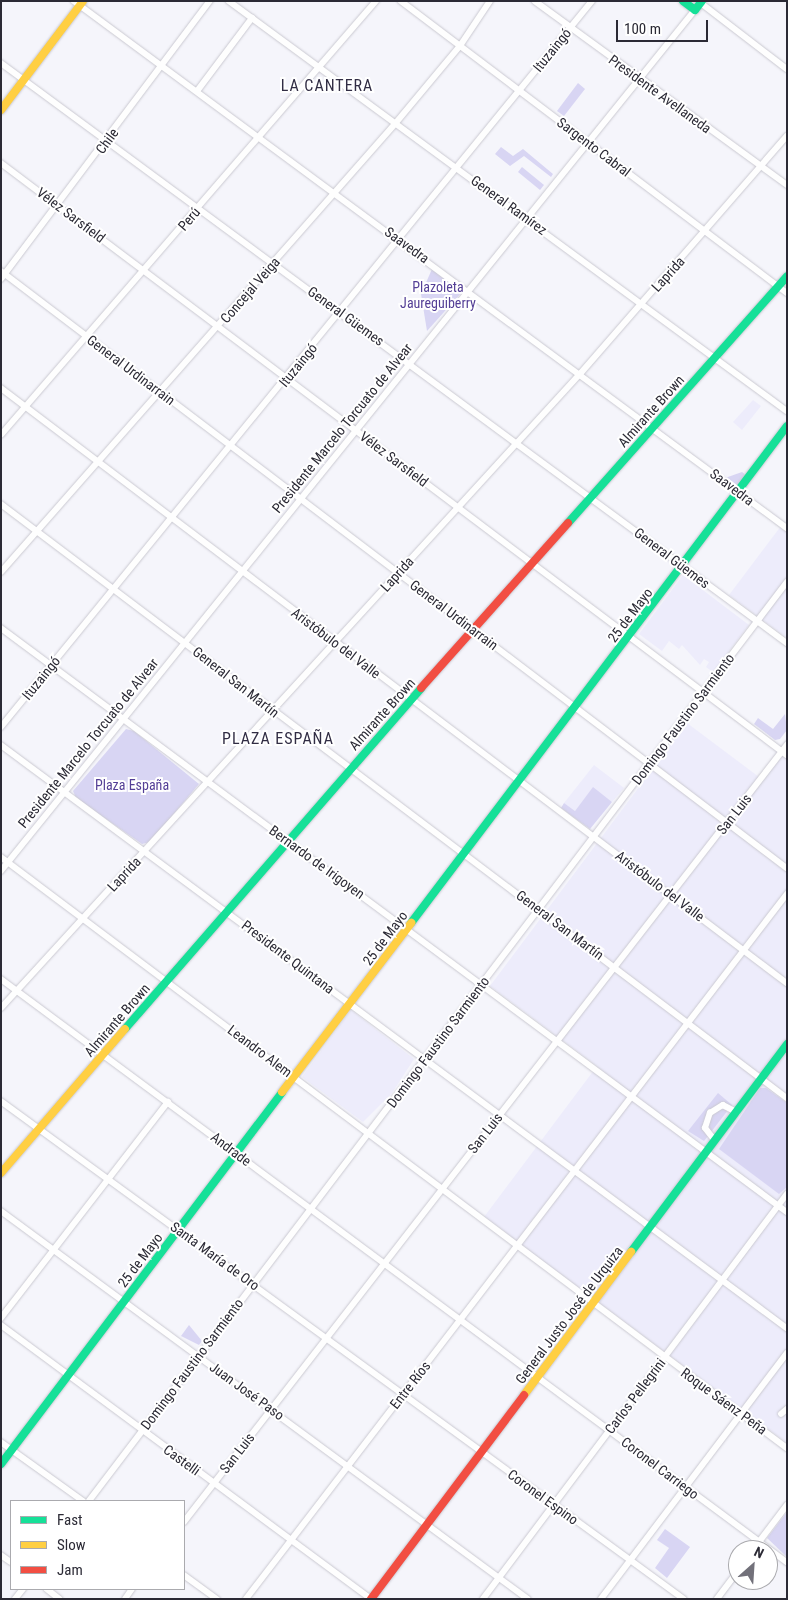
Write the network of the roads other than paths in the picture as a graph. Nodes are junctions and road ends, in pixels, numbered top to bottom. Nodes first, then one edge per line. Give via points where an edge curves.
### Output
1 (210, 1) edge
2 (229, 1) edge
3 (376, 1) edge
4 (401, 1) edge
5 (490, 1) edge
6 (535, 1) edge
7 (592, 1) edge
8 (683, 1) edge
9 (701, 2) edge
10 (79, 3) edge
11 (695, 10) junction
12 (252, 18) junction
13 (570, 28) junction
14 (460, 46) junction
15 (1, 63) edge
16 (160, 64) junction
17 (321, 68) junction
18 (787, 69) edge
19 (639, 79) junction
20 (23, 80) junction
21 (198, 90) junction
22 (519, 91) junction
23 (1, 110) edge
24 (395, 124) junction
25 (261, 136) junction
26 (787, 136) edge
27 (108, 139) junction
28 (588, 142) junction
29 (1, 164) edge
30 (763, 168) junction
31 (455, 170) junction
32 (787, 185) edge
33 (336, 192) junction
34 (58, 206) junction
35 (200, 207) junction
36 (527, 218) junction
37 (706, 232) junction
38 (400, 240) junction
39 (274, 262) junction
40 (145, 271) junction
41 (3, 275) edge
42 (787, 276) edge
43 (778, 287) junction
44 (468, 291) junction
45 (787, 293) edge
46 (642, 303) junction
47 (341, 313) junction
48 (217, 328) junction
49 (87, 336) junction
50 (716, 357) junction
51 (410, 363) junction
52 (580, 374) junction
53 (286, 380) junction
54 (1, 388) edge
55 (160, 392) junction
56 (26, 406) junction
57 (787, 411) edge
58 (787, 426) edge
59 (653, 428) junction
60 (356, 432) junction
61 (1, 436) edge
62 (516, 442) junction
63 (232, 448) junction
64 (99, 462) junction
65 (737, 491) junction
66 (591, 497) junction
67 (301, 499) junction
68 (1, 504) edge
69 (458, 508) junction
70 (173, 519) junction
71 (787, 528) edge
72 (36, 531) junction
73 (531, 563) junction
74 (682, 566) junction
75 (241, 571) junction
76 (1, 572) edge
77 (398, 573) junction
78 (787, 582) edge
79 (114, 590) junction
80 (757, 620) junction
81 (1, 628) edge
82 (474, 630) junction
83 (629, 638) junction
84 (184, 642) junction
85 (335, 642) junction
86 (787, 643) edge
87 (51, 666) junction
88 (703, 692) junction
89 (413, 700) junction
90 (576, 708) junction
91 (274, 711) junction
92 (124, 720) junction
93 (1, 727) edge
94 (1, 744) edge
95 (787, 745) edge
96 (784, 753) edge
97 (649, 764) junction
98 (350, 769) junction
99 (520, 781) junction
100 (208, 782) junction
101 (65, 792) junction
102 (726, 823) junction
103 (594, 837) junction
104 (288, 841) junction
105 (145, 851) junction
106 (465, 854) junction
107 (1, 857) edge
108 (8, 862) junction
109 (787, 868) edge
110 (1, 871) edge
111 (671, 894) junction
112 (787, 894) edge
113 (538, 909) junction
114 (227, 912) junction
115 (83, 918) junction
116 (407, 930) junction
117 (744, 950) junction
118 (615, 967) junction
119 (1, 979) edge
120 (167, 982) junction
121 (787, 983) edge
122 (482, 984) junction
123 (18, 990) junction
124 (351, 1004) junction
125 (1, 1008) edge
126 (689, 1022) junction
127 (558, 1040) junction
128 (787, 1044) edge
129 (104, 1055) junction
130 (425, 1059) junction
131 (295, 1077) junction
132 (761, 1078) junction
133 (632, 1096) junction
134 (787, 1098) edge
135 (1, 1101) edge
136 (168, 1102) junction
137 (737, 1112) junction
138 (499, 1114) junction
139 (39, 1128) junction
140 (369, 1132) junction
141 (716, 1141) junction
142 (708, 1152) junction
143 (237, 1153) junction
144 (574, 1171) junction
145 (1, 1173) edge
146 (109, 1179) junction
147 (443, 1188) junction
148 (787, 1194) edge
149 (778, 1205) junction
150 (311, 1208) junction
151 (1, 1211) edge
152 (787, 1212) edge
153 (651, 1227) junction
154 (179, 1230) junction
155 (518, 1247) junction
156 (54, 1250) junction
157 (384, 1264) junction
158 (722, 1280) junction
159 (254, 1284) junction
160 (125, 1301) junction
161 (593, 1304) junction
162 (1, 1318) edge
163 (461, 1320) junction
164 (1, 1325) edge
165 (787, 1328) edge
166 (326, 1337) junction
167 (787, 1352) edge
168 (199, 1355) junction
169 (664, 1358) junction
170 (68, 1375) junction
171 (538, 1377) junction
172 (402, 1395) junction
173 (272, 1408) junction
174 (787, 1409) edge
175 (741, 1414) junction
176 (781, 1414) dead end
177 (142, 1430) junction
178 (610, 1430) junction
179 (1, 1442) edge
180 (787, 1448) edge
181 (12, 1450) junction
182 (481, 1452) junction
183 (1, 1464) edge
184 (348, 1465) junction
185 (214, 1483) junction
186 (685, 1486) junction
187 (82, 1500) edge
188 (89, 1500) edge
189 (554, 1505) junction
190 (787, 1505) edge
191 (185, 1521) edge
192 (427, 1524) junction
193 (290, 1540) junction
194 (759, 1540) edge
195 (761, 1540) edge
196 (631, 1560) junction
197 (185, 1576) edge
198 (500, 1577) junction
199 (728, 1584) edge
200 (48, 1590) edge
201 (60, 1599) edge
202 (217, 1599) edge
203 (246, 1599) edge
204 (371, 1599) edge
205 (484, 1599) edge
206 (528, 1599) edge
207 (601, 1599) edge
208 (684, 1599) edge
209 (717, 1599) edge

1 - 16 street, Chile
2 - 12 street, General Ramírez
3 - 17 street, Perú
4 - 14 street, Sargento Cabral
5 - 14 street, Concejal Veiga
6 - 13 street, Presidente Avellaneda
7 - 13 street, Ituzaingó
8 - 11 street
9 - 11 street, Presidente Marcelo Torcuato de Alvear
9 - 18 street
10 - 16 street, Saavedra
10 - 20 street
11 - 19 street, Presidente Marcelo Torcuato de Alvear
12 - 17 street, General Ramírez
12 - 21 street
13 - 19 street, Presidente Avellaneda
13 - 22 street, Ituzaingó
14 - 22 street, Sargento Cabral
14 - 24 street, Concejal Veiga
15 - 20 street, General Güemes
16 - 21 street, Saavedra
16 - 27 street, Chile
17 - 24 street, General Ramírez
17 - 25 street, Perú
19 - 28 street, Presidente Marcelo Torcuato de Alvear
19 - 30 street, Presidente Avellaneda
20 - 23 street
20 - 27 street, General Güemes
21 - 25 street, Saavedra
22 - 28 street, Sargento Cabral
22 - 31 street, Ituzaingó
24 - 31 street, General Ramírez
24 - 33 street, Concejal Veiga
25 - 33 street, Saavedra
25 - 35 street, Perú
26 - 30 street, Laprida
27 - 34 street, Chile
27 - 35 street, General Güemes
28 - 36 street, Presidente Marcelo Torcuato de Alvear
28 - 37 street, Sargento Cabral
29 - 34 street, Vélez Sarsfield
30 - 32 street, Presidente Avellaneda
30 - 37 street, Laprida
31 - 36 street, General Ramírez
31 - 38 street, Ituzaingó
33 - 38 street, Saavedra
33 - 39 street, Concejal Veiga
34 - 40 street, Vélez Sarsfield
34 - 41 street, Chile
35 - 39 street, General Güemes
35 - 40 street, Perú
36 - 44 street, Presidente Marcelo Torcuato de Alvear
36 - 46 street, General Ramírez
37 - 43 street, Sargento Cabral
37 - 46 street, Laprida
38 - 44 street, Saavedra
38 - 47 street, Ituzaingó
39 - 47 street, General Güemes
39 - 48 street, Concejal Veiga
40 - 48 street, Vélez Sarsfield
40 - 49 street, Perú
41 - 49 street, General Urdinarrain
42 - 43 street, Almirante Brown
43 - 45 street, Sargento Cabral
43 - 50 street, Almirante Brown
44 - 51 street, Presidente Marcelo Torcuato de Alvear
44 - 52 street, Saavedra
46 - 50 street, General Ramírez
46 - 52 street, Laprida
47 - 51 street, General Güemes
47 - 53 street, Ituzaingó
48 - 53 street, Vélez Sarsfield
48 - 55 street, Concejal Veiga
49 - 55 street, General Urdinarrain
49 - 56 street, Perú
50 - 57 street, General Ramírez
50 - 59 street, Almirante Brown
51 - 60 street, Presidente Marcelo Torcuato de Alvear
51 - 62 street, General Güemes
52 - 59 street, Saavedra
52 - 62 street, Laprida
53 - 60 street, Vélez Sarsfield
53 - 63 street, Ituzaingó
54 - 56 street, Aristóbulo del Valle
55 - 63 street, General Urdinarrain
55 - 64 street, Concejal Veiga
56 - 61 street, Perú
56 - 64 street, Aristóbulo del Valle
58 - 65 street, 25 de Mayo
59 - 65 street, Saavedra
59 - 66 street, Almirante Brown
60 - 67 street, Presidente Marcelo Torcuato de Alvear
60 - 69 street, Vélez Sarsfield
62 - 66 street, General Güemes
62 - 69 street, Laprida
63 - 67 street, General Urdinarrain
63 - 70 street, Ituzaingó
64 - 70 street, Aristóbulo del Valle
64 - 72 street, Concejal Veiga
65 - 71 street, Saavedra
65 - 74 street, 25 de Mayo
66 - 73 street, Almirante Brown
66 - 74 street, General Güemes
67 - 75 street, Presidente Marcelo Torcuato de Alvear
67 - 77 street, General Urdinarrain
68 - 72 street, General San Martín
69 - 73 street, Vélez Sarsfield
69 - 77 street, Laprida
70 - 75 street, Aristóbulo del Valle
70 - 79 street, Ituzaingó
72 - 76 street, Concejal Veiga
72 - 79 street, General San Martín
73 - 82 street, Almirante Brown
73 - 83 street, Vélez Sarsfield
74 - 80 street, General Güemes
74 - 83 street, 25 de Mayo
75 - 84 street, Presidente Marcelo Torcuato de Alvear
75 - 85 street, Aristóbulo del Valle
77 - 82 street, General Urdinarrain
77 - 85 street, Laprida
78 - 80 street, Domingo Faustino Sarmiento
79 - 84 street, General San Martín
79 - 87 street, Ituzaingó
80 - 86 street, General Güemes
80 - 88 street, Domingo Faustino Sarmiento
81 - 87 street, Bernardo de Irigoyen
82 - 89 street, Almirante Brown
82 - 90 street, General Urdinarrain
83 - 88 street, Vélez Sarsfield
83 - 90 street, 25 de Mayo
84 - 91 street, General San Martín
84 - 92 street, Presidente Marcelo Torcuato de Alvear
85 - 89 street, Aristóbulo del Valle
85 - 91 street, Laprida
87 - 92 street, Bernardo de Irigoyen
87 - 93 street, Ituzaingó
88 - 96 street, Vélez Sarsfield
88 - 97 street, Domingo Faustino Sarmiento
89 - 98 street, Almirante Brown
89 - 99 street, Aristóbulo del Valle
90 - 97 street, General Urdinarrain
90 - 99 street, 25 de Mayo
91 - 98 street, General San Martín
91 - 100 street, Laprida
92 - 100 street, Bernardo de Irigoyen
92 - 101 street, Presidente Marcelo Torcuato de Alvear
94 - 101 street, Presidente Quintana
95 - 96 street, San Luis
96 - 102 street, San Luis
97 - 102 street, General Urdinarrain
97 - 103 street, Domingo Faustino Sarmiento
98 - 104 street, Almirante Brown
98 - 106 street, General San Martín
99 - 103 street, Aristóbulo del Valle
99 - 106 street, 25 de Mayo
100 - 104 street, Bernardo de Irigoyen
100 - 105 street, Laprida
101 - 105 street, Presidente Quintana
101 - 108 street, Presidente Marcelo Torcuato de Alvear
102 - 109 street, General Urdinarrain
102 - 111 street, San Luis
103 - 111 street, Aristóbulo del Valle
103 - 113 street, Domingo Faustino Sarmiento
104 - 114 street, Almirante Brown
104 - 116 street, Bernardo de Irigoyen
105 - 114 street, Presidente Quintana
105 - 115 street, Laprida
106 - 113 street, General San Martín
106 - 116 street, 25 de Mayo
107 - 108 street, Leandro Alem
108 - 110 street, Presidente Marcelo Torcuato de Alvear
108 - 115 street, Leandro Alem
111 - 117 street, Aristóbulo del Valle
111 - 118 street, San Luis
112 - 117 street, Entre Ríos
113 - 118 street, General San Martín
113 - 122 street, Domingo Faustino Sarmiento
114 - 120 street, Almirante Brown
114 - 124 street, Presidente Quintana
115 - 120 street, Leandro Alem
115 - 123 street, Laprida
116 - 122 street, Bernardo de Irigoyen
116 - 124 street, 25 de Mayo
117 - 121 street, Aristóbulo del Valle
117 - 126 street, Entre Ríos
118 - 126 street, General San Martín
118 - 127 street, San Luis
119 - 123 street, Andrade
120 - 129 street, Almirante Brown
120 - 131 street, Leandro Alem
122 - 127 street, Bernardo de Irigoyen
122 - 130 street, Domingo Faustino Sarmiento
123 - 125 street, Laprida
123 - 129 street, Andrade
124 - 130 street, Presidente Quintana
124 - 131 street, 25 de Mayo
126 - 132 street, General San Martín
126 - 133 street, Entre Ríos
127 - 133 street, Bernardo de Irigoyen
127 - 138 street, San Luis
128 - 132 street, General Justo José de Urquiza
129 - 136 street, Andrade
129 - 139 street, Almirante Brown
130 - 138 street, Presidente Quintana
130 - 140 street, Domingo Faustino Sarmiento
131 - 140 street, Leandro Alem
131 - 143 street, 25 de Mayo
132 - 134 street, General San Martín
132 - 137 street, General Justo José de Urquiza
133 - 142 street, Bernardo de Irigoyen
133 - 144 street, Entre Ríos
135 - 139 street, Santa María de Oro
136 - 143 street, Andrade
136 - 146 street
137 - 141 street, General Justo José de Urquiza
137 - 141 street via 723,1105 710,1113 705,1128
138 - 144 street, Presidente Quintana
138 - 147 street, San Luis
139 - 145 street, Almirante Brown
139 - 146 street, Santa María de Oro
140 - 147 street, Leandro Alem
140 - 150 street, Domingo Faustino Sarmiento
141 - 142 street, General Justo José de Urquiza
142 - 149 street, Bernardo de Irigoyen
142 - 153 street, General Justo José de Urquiza
143 - 150 street, Andrade
143 - 154 street, 25 de Mayo
144 - 153 street, Presidente Quintana
144 - 155 street, Entre Ríos
146 - 154 street, Santa María de Oro
146 - 156 street
147 - 155 street, Leandro Alem
147 - 157 street, San Luis
148 - 149 street, Carlos Pellegrini
149 - 152 street, Bernardo de Irigoyen
149 - 158 street, Carlos Pellegrini
150 - 157 street, Andrade
150 - 159 street, Domingo Faustino Sarmiento
151 - 156 street, Juan José Paso
153 - 158 street, Presidente Quintana
153 - 161 street, General Justo José de Urquiza
154 - 159 street, Santa María de Oro
154 - 160 street, 25 de Mayo
155 - 161 street, Roque Sáenz Peña
155 - 163 street, Entre Ríos
156 - 160 street, Juan José Paso
156 - 162 street
157 - 163 street, Andrade
157 - 166 street, San Luis
158 - 165 street, Presidente Quintana
158 - 169 street, Carlos Pellegrini
159 - 166 street, Santa María de Oro
159 - 168 street, Domingo Faustino Sarmiento
160 - 168 street, Juan José Paso
160 - 170 street, 25 de Mayo
161 - 169 street, Roque Sáenz Peña
161 - 171 street, General Justo José de Urquiza
163 - 171 street, Coronel Carriego
163 - 172 street, Entre Ríos
164 - 170 street, Castelli
166 - 172 street, Santa María de Oro
166 - 173 street, San Luis
167 - 175 street
168 - 173 street, Juan José Paso
168 - 177 street, Domingo Faustino Sarmiento
169 - 175 street, Roque Sáenz Peña
169 - 178 street, Carlos Pellegrini
170 - 177 street, Castelli
170 - 181 street, 25 de Mayo
171 - 178 street, Coronel Carriego
171 - 182 street, General Justo José de Urquiza
172 - 182 street, Coronel Espino
172 - 184 street, Entre Ríos
173 - 184 street, Juan José Paso
173 - 185 street, San Luis
174 - 176 street
175 - 180 street, Roque Sáenz Peña
175 - 186 street
177 - 185 street, Castelli
177 - 188 street, Domingo Faustino Sarmiento
178 - 186 street, Coronel Carriego
178 - 189 street, Carlos Pellegrini
179 - 181 street
181 - 183 street, 25 de Mayo
181 - 187 street
182 - 189 street, Coronel Espino
182 - 192 street, General Justo José de Urquiza
184 - 192 street, Juan José Paso
184 - 193 street, Entre Ríos
185 - 191 street, San Luis
185 - 193 street, Castelli
186 - 194 street, Coronel Carriego
186 - 196 street
189 - 196 street, Coronel Espino
189 - 198 street, Carlos Pellegrini
190 - 195 street
192 - 198 street, Juan José Paso
192 - 204 street, General Justo José de Urquiza
193 - 203 street, Entre Ríos
193 - 204 street, Castelli
196 - 207 street
196 - 208 street, Coronel Espino
197 - 202 street
198 - 205 street, Carlos Pellegrini
198 - 206 street, Juan José Paso
199 - 209 street
200 - 201 street

